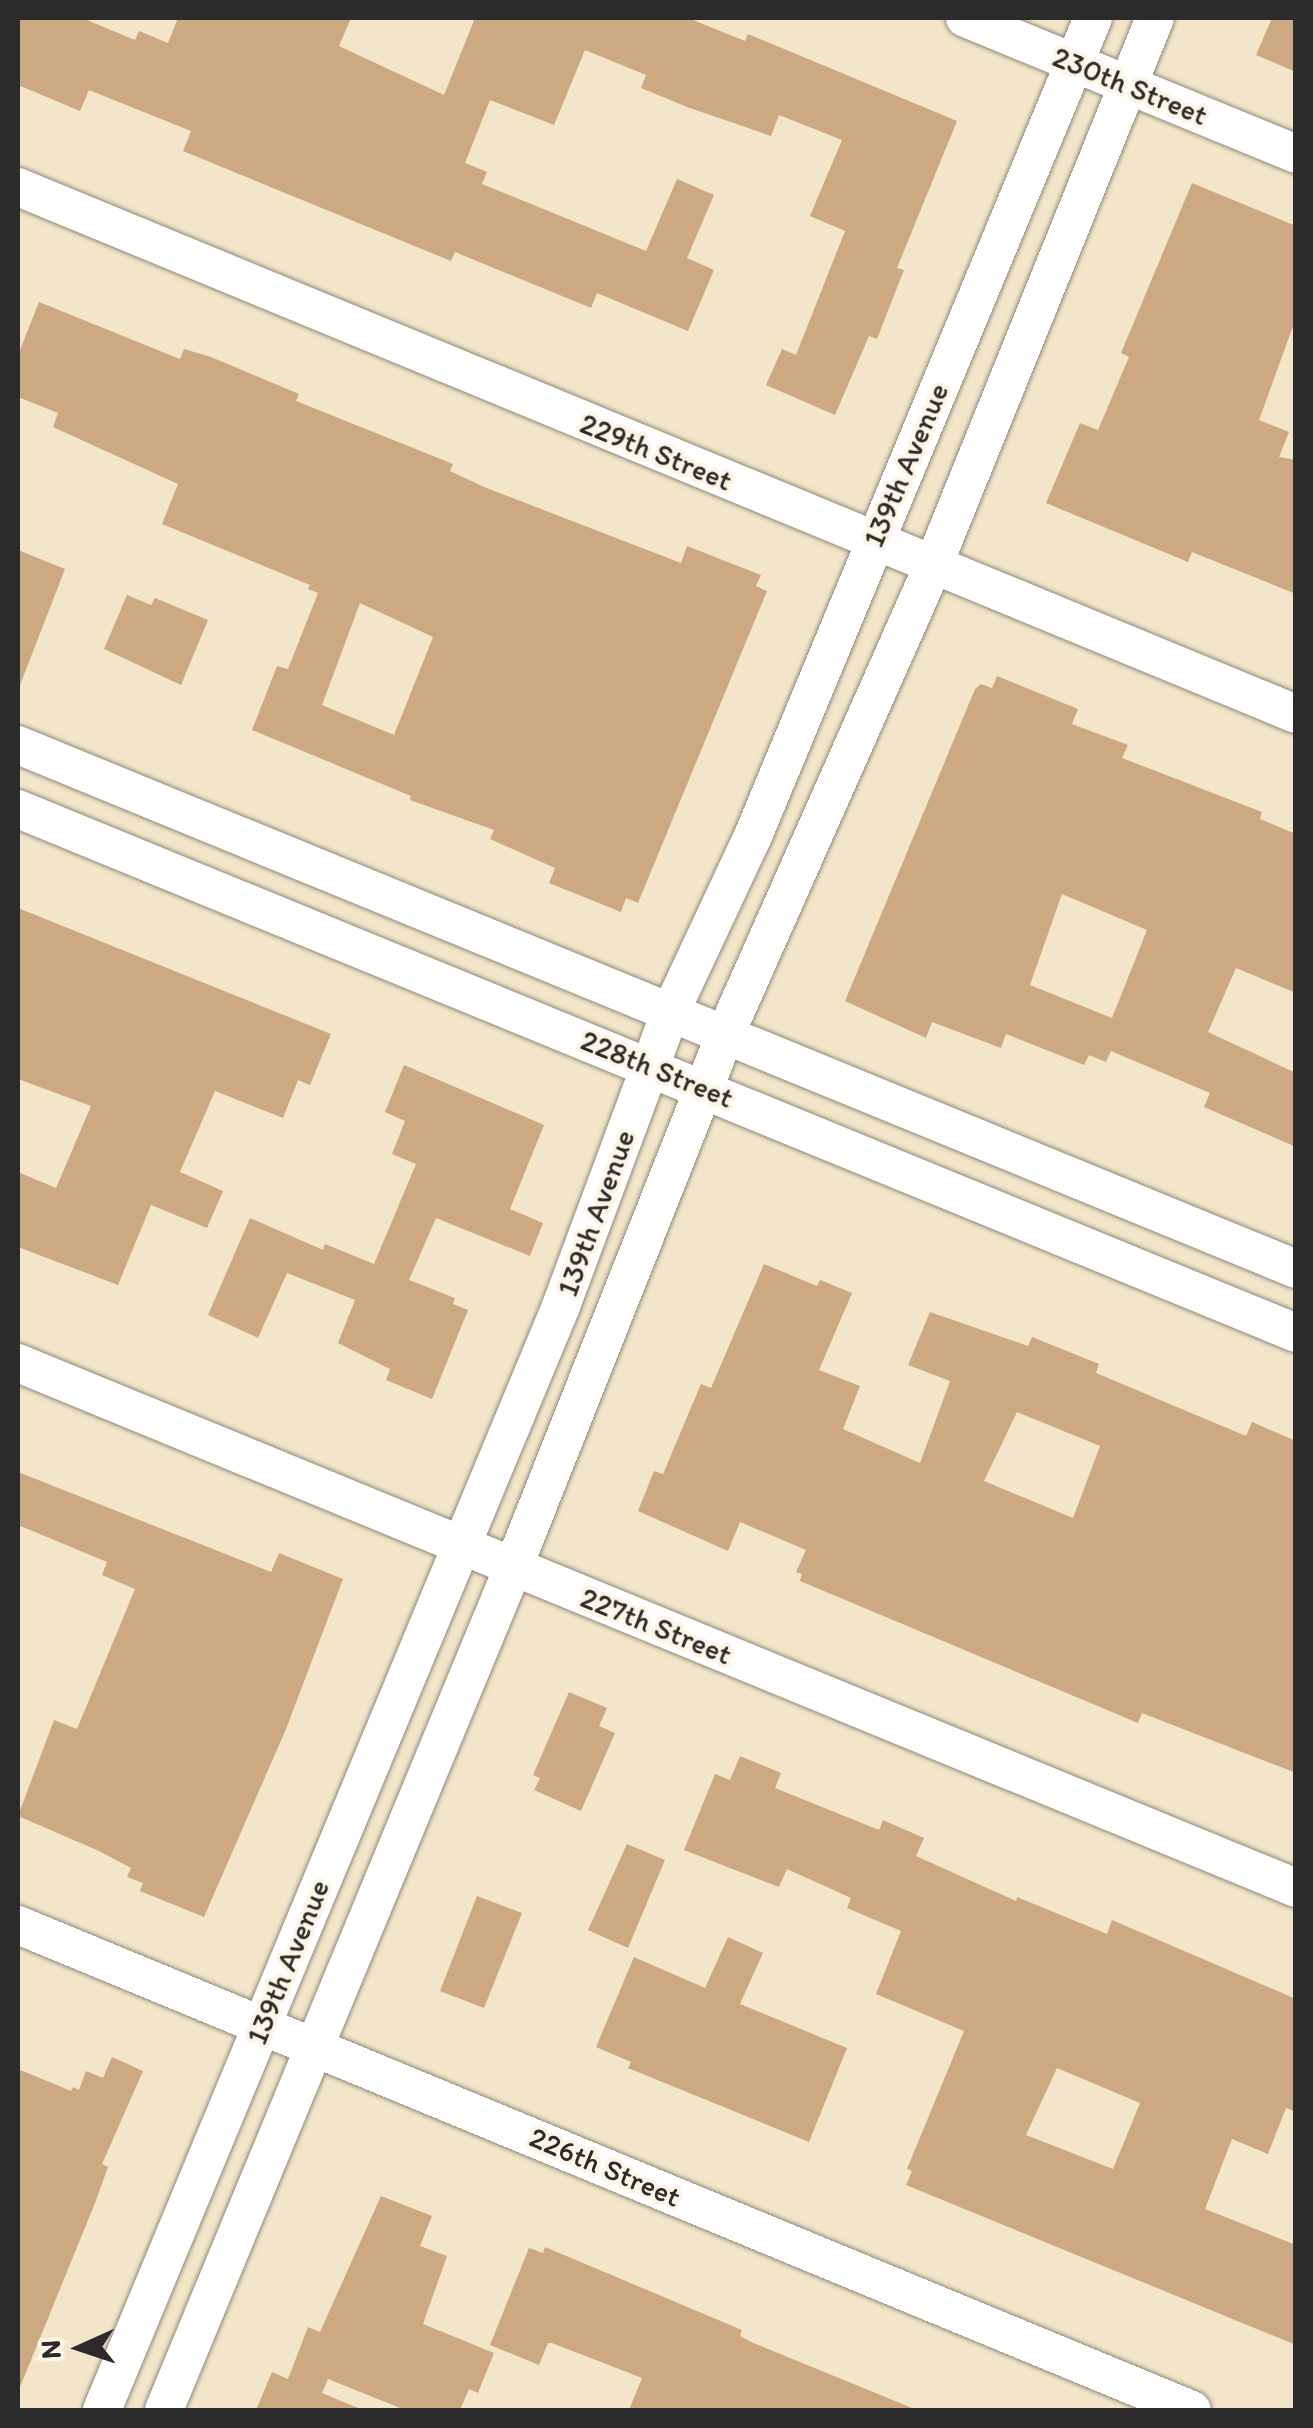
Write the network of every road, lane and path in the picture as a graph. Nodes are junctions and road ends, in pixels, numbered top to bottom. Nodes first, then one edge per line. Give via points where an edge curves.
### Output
1 (966, 18) edge
2 (1093, 18) edge
3 (1155, 18) edge
4 (1074, 62) junction
5 (1126, 84) junction
6 (1296, 154) edge
7 (18, 187) edge
8 (874, 542) junction
9 (933, 566) junction
10 (1296, 714) edge
11 (18, 745) edge
12 (18, 809) edge
13 (670, 1013) junction
14 (725, 1036) junction
15 (650, 1066) junction
16 (704, 1088) junction
17 (1296, 1269) edge
18 (1296, 1333) edge
19 (18, 1363) edge
20 (460, 1546) junction
21 (513, 1568) junction
22 (1296, 1888) edge
23 (18, 1924) edge
24 (262, 2025) junction
25 (316, 2048) junction
26 (102, 2410) edge
27 (164, 2410) edge
28 (1192, 2410) edge

1 - 4 street, 230th Street
2 - 4 street, 139th Avenue
3 - 5 street, 139th Avenue
4 - 5 street, 230th Street
4 - 8 street, 139th Avenue
5 - 6 street, 230th Street
5 - 9 street, 139th Avenue
7 - 8 street, 229th Street
8 - 9 street, 229th Street
8 - 13 street, 139th Avenue via 754,836
9 - 10 street, 229th Street
9 - 14 street, 139th Avenue
11 - 13 street, 228th Street
12 - 15 street, 228th Street
13 - 14 street, 228th Street
13 - 15 street, 139th Avenue
14 - 16 street, 139th Avenue
14 - 17 street, 228th Street
15 - 16 street, 228th Street
15 - 20 street, 139th Avenue via 561,1306
16 - 18 street, 228th Street
16 - 21 street, 139th Avenue
19 - 20 street, 227th Street
20 - 21 street, 227th Street
20 - 24 street, 139th Avenue
21 - 22 street, 227th Street
21 - 25 street, 139th Avenue
23 - 24 street, 226th Street
24 - 25 street, 226th Street
24 - 26 street, 139th Avenue
25 - 27 street, 139th Avenue
25 - 28 street, 226th Street

